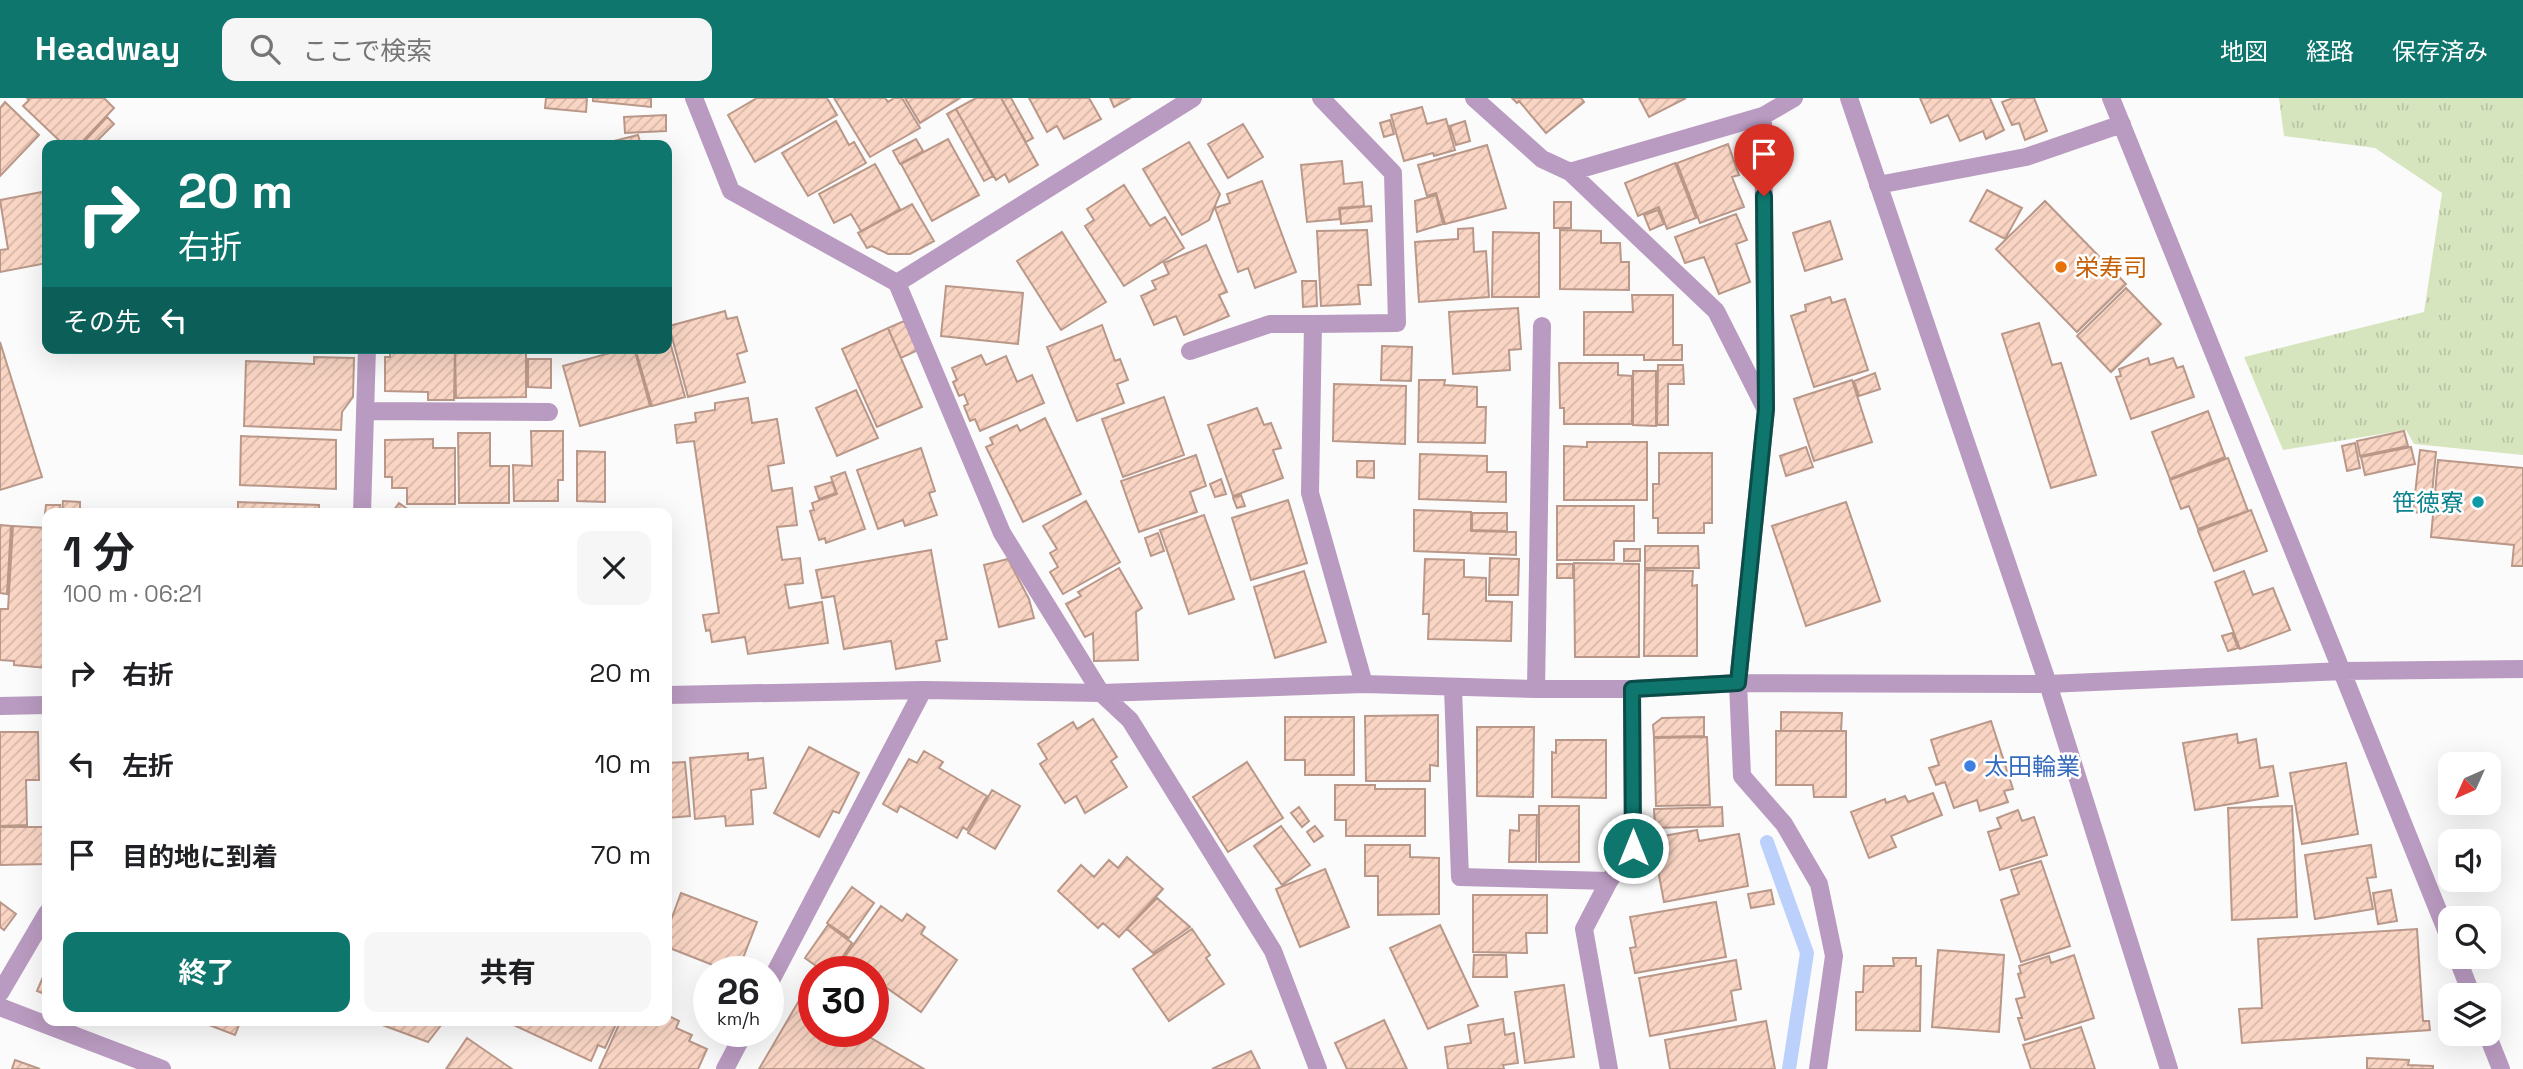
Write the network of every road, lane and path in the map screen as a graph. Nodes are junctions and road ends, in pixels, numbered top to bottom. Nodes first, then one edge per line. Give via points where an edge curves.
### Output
1 (694, 98) edge
2 (1193, 98) edge
3 (1321, 98) edge
4 (1474, 98) edge
5 (1794, 98) edge
6 (1849, 98) edge
7 (2111, 98) edge
8 (1763, 116) junction
9 (2122, 124) junction
10 (1570, 172) junction
11 (1878, 185) junction
12 (897, 283) junction
13 (1313, 324) junction
14 (1542, 326) dead end
15 (1190, 351) dead end
16 (367, 354) edge
17 (1766, 409) junction
18 (365, 411) junction
19 (549, 412) dead end
20 (362, 508) edge
21 (2523, 669) edge
22 (2343, 671) junction
23 (1738, 683) junction
24 (1364, 684) junction
25 (2048, 684) junction
26 (1453, 688) junction
27 (1536, 689) junction
28 (1632, 689) junction
29 (923, 690) junction
30 (1101, 693) junction
31 (672, 695) edge
32 (42, 705) edge
33 (0, 706) edge
34 (1609, 881) junction
35 (2438, 910) edge
36 (42, 922) edge
37 (784, 956) edge
38 (0, 993) edge
39 (0, 1007) edge
40 (42, 1023) edge
41 (50, 1026) edge
42 (2492, 1046) edge
43 (737, 1047) edge
44 (162, 1069) edge
45 (725, 1069) edge
46 (1318, 1069) edge
47 (1609, 1069) edge
48 (1818, 1069) edge
49 (2169, 1069) edge
50 (2501, 1069) edge

1 - 12 street via 731,191
2 - 12 street
3 - 13 street via 1393,173 1396,323
4 - 10 street via 1542,159
5 - 8 street
6 - 11 street
7 - 9 street
8 - 10 street
8 - 17 street
9 - 11 street via 2026,157
9 - 22 street
10 - 17 street via 1716,311
11 - 25 street
12 - 30 street via 1002,533
13 - 15 street via 1270,324
13 - 24 street via 1310,493
14 - 27 street
16 - 18 street
17 - 23 street
18 - 19 street
18 - 20 street
21 - 22 street
22 - 25 street
22 - 35 street
23 - 25 street
23 - 28 street
23 - 48 street via 1742,776 1784,824 1819,884 1834,956
24 - 26 street
24 - 30 street
25 - 49 street
26 - 27 street
26 - 34 street via 1460,877
27 - 28 street
28 - 34 street via 1633,848
29 - 30 street
29 - 31 street
29 - 37 street
30 - 46 street via 1130,720 1273,951
32 - 33 street
34 - 47 street via 1584,929
36 - 38 street
39 - 40 street
41 - 44 street
42 - 50 street
43 - 45 street

